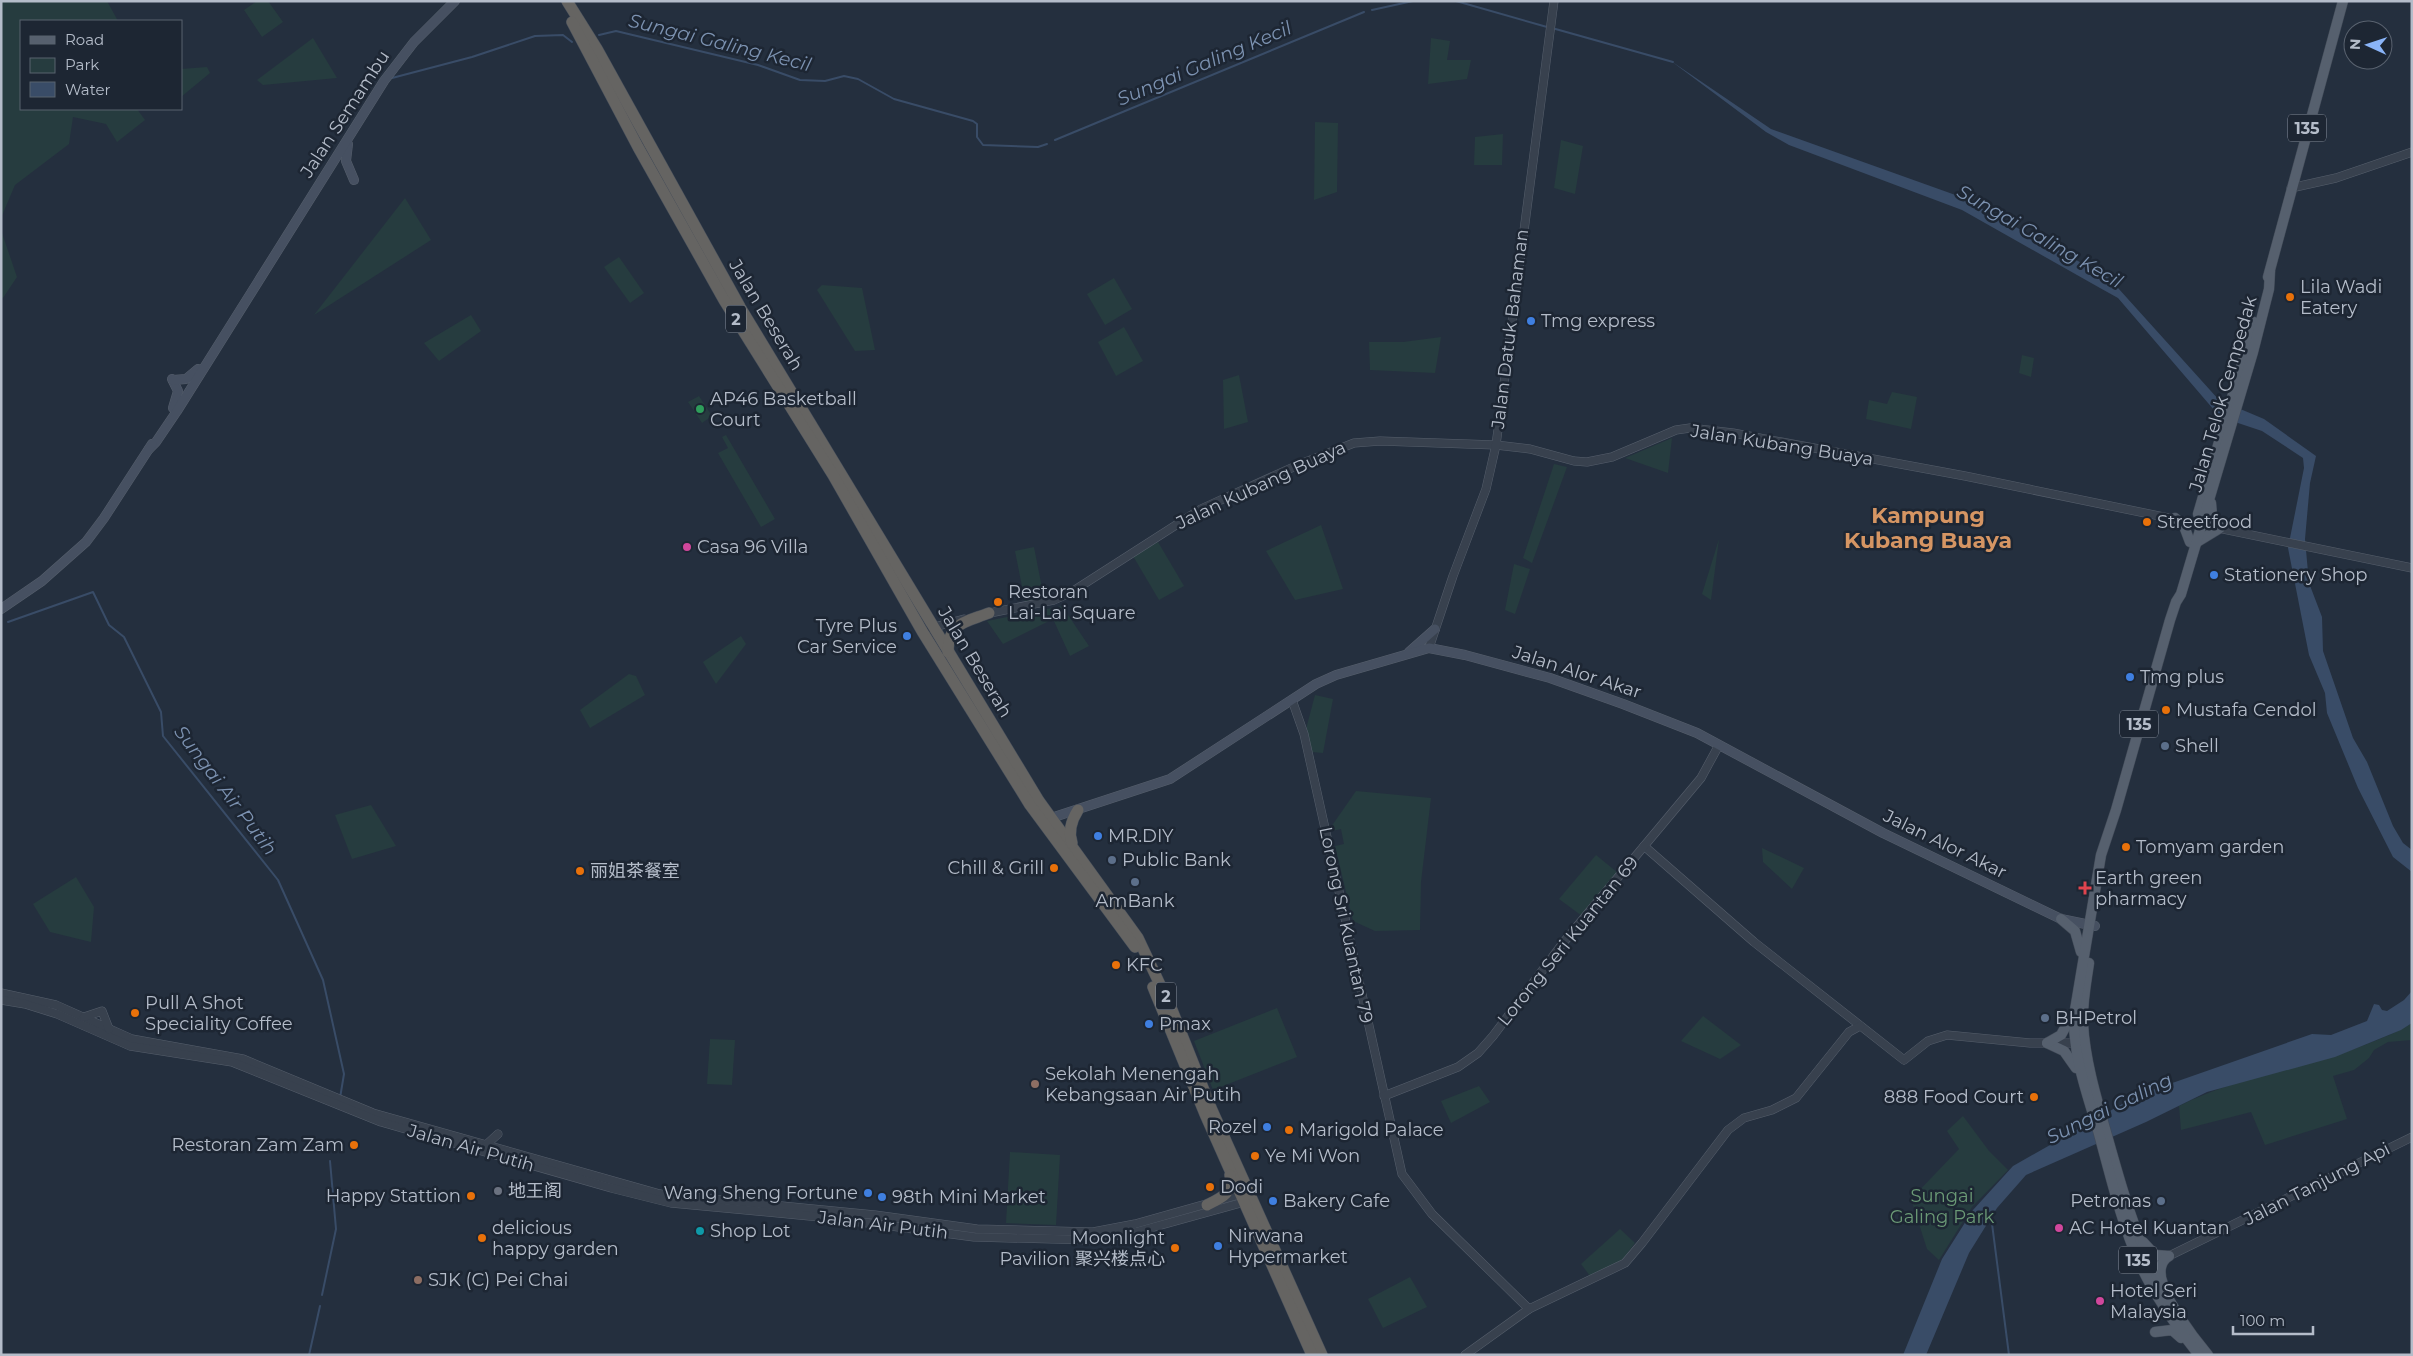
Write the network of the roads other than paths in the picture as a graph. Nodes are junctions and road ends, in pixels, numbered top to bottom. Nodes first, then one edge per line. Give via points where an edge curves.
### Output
1 (455, 1) edge
2 (560, 1) edge
3 (567, 1) edge
4 (1554, 1) edge
5 (2343, 1) edge
6 (361, 116) junction
7 (2412, 152) edge
8 (354, 180) dead end
9 (2291, 188) junction
10 (274, 255) junction
11 (198, 369) junction
12 (188, 390) junction
13 (174, 408) junction
14 (2229, 422) junction
15 (1496, 445) junction
16 (149, 449) junction
17 (2211, 497) junction
18 (2175, 518) junction
19 (2199, 524) junction
20 (2220, 528) junction
21 (2194, 542) junction
22 (2412, 568) edge
23 (1, 609) edge
24 (989, 613) junction
25 (928, 629) junction
26 (1435, 629) junction
27 (1429, 648) junction
28 (948, 652) junction
29 (1404, 656) junction
30 (1292, 700) junction
31 (1719, 745) junction
32 (1078, 810) junction
33 (1046, 820) junction
34 (1644, 846) junction
35 (1075, 850) junction
36 (2061, 919) junction
37 (2092, 926) junction
38 (2081, 973) junction
39 (1, 993) edge
40 (1, 1000) edge
41 (2075, 1007) junction
42 (84, 1017) junction
43 (1860, 1026) junction
44 (109, 1029) junction
45 (2047, 1043) junction
46 (2075, 1043) junction
47 (2091, 1071) junction
48 (2084, 1085) junction
49 (1384, 1096) junction
50 (2097, 1113) junction
51 (498, 1134) dead end
52 (2412, 1137) edge
53 (486, 1145) junction
54 (2108, 1152) junction
55 (514, 1154) junction
56 (518, 1162) junction
57 (1228, 1165) junction
58 (1246, 1197) junction
59 (1207, 1205) junction
60 (2136, 1234) junction
61 (2168, 1256) junction
62 (2153, 1290) junction
63 (2168, 1298) junction
64 (1530, 1309) junction
65 (1312, 1355) edge
66 (1322, 1355) edge
67 (1465, 1355) edge
68 (2202, 1355) edge

1 - 6 main road, Jalan Semambu via 400,58
2 - 25 highway, Jalan Beserah / 2 via 724,300
3 - 25 highway, Jalan Beserah / 2 via 597,49 731,292
4 - 15 street, Jalan Datuk Bahaman
5 - 9 main road, Jalan Telok Cempedak / 135
6 - 8 main road via 345,154
6 - 10 main road, Jalan Semambu
7 - 9 street via 2336,178
9 - 14 main road, Jalan Telok Cempedak / 135 via 2265,306
10 - 11 main road, Jalan Semambu
10 - 12 main road, Jalan Semambu
11 - 12 main road, Jalan Semambu
11 - 13 main road via 186,379 173,380 178,391
12 - 13 main road, Jalan Semambu
12 - 16 main road, Jalan Semambu
13 - 16 main road, Jalan Semambu
14 - 17 main road, Jalan Telok Cempedak / 135
14 - 19 main road, Jalan Telok Cempedak / 135
15 - 18 street, Jalan Kubang Buaya via 1530,449 1574,461 1596,462 1676,430 1705,429
15 - 24 street, Jalan Kubang Buaya via 1354,443 1201,509 1070,593 1054,600
15 - 26 street, Jalan Datuk Bahaman via 1486,489
16 - 23 main road, Jalan Semambu via 86,542 42,581
17 - 19 main road, Jalan Telok Cempedak / 135
17 - 20 main road via 2212,516
18 - 19 street, Jalan Kubang Buaya
18 - 21 main road
19 - 20 street, Jalan Kubang Buaya
19 - 21 main road, 135
20 - 21 main road
20 - 22 street, Jalan Kubang Buaya
21 - 37 main road, 135 via 2176,592 2176,602 2107,839
24 - 25 street, Jalan Kubang Buaya
24 - 28 highway via 957,626 950,635
25 - 28 highway, Jalan Beserah / 2
25 - 33 highway, Jalan Beserah / 2
26 - 27 street, Jalan Datuk Bahaman
26 - 29 main road
27 - 29 main road, Jalan Alor Akar
27 - 31 main road, Jalan Alor Akar via 1550,678 1670,721
28 - 33 highway, Jalan Beserah / 2
29 - 30 main road, Jalan Alor Akar via 1336,675
30 - 32 main road, Jalan Alor Akar via 1170,780
30 - 49 street, Lorong Sri Kuantan 79 via 1304,734
31 - 34 street, Lorong Seri Kuantan 69 via 1701,778
31 - 36 main road, Jalan Alor Akar via 1883,833
32 - 33 main road, Jalan Alor Akar
32 - 35 highway via 1070,830
33 - 35 highway, Jalan Beserah / 2
33 - 57 highway, Jalan Beserah / 2 via 1133,942
34 - 43 street via 1754,942
34 - 49 street, Lorong Seri Kuantan 69 via 1563,943 1478,1053 1458,1067
35 - 58 highway, Jalan Beserah / 2 via 1133,930 1149,958
36 - 37 main road, Jalan Alor Akar
36 - 38 main road via 2079,938
37 - 38 main road, 135
37 - 47 main road, 135 via 2084,1003 2084,1035
38 - 41 main road, 135
39 - 42 street, Jalan Air Putih via 42,1001
40 - 56 street, Jalan Air Putih via 57,1014 130,1046 232,1062 381,1122
41 - 45 main road via 2064,1032
41 - 46 main road, 135
42 - 44 street, Jalan Air Putih
42 - 44 street via 102,1011
43 - 45 street via 1904,1060 1928,1041 1942,1035
43 - 64 street via 1849,1032 1796,1098 1772,1110 1744,1118 1728,1130 1625,1263
44 - 53 street, Jalan Air Putih via 140,1041 242,1059 373,1112
45 - 46 street
45 - 48 main road via 2068,1054
46 - 47 main road via 2082,1047
46 - 48 main road, 135
47 - 50 main road, 135
48 - 50 main road, 135
49 - 64 street, Lorong Sri Kuantan 79 via 1402,1174 1421,1201
50 - 54 main road, 135
51 - 53 street
52 - 61 street, Jalan Tanjung Api
53 - 55 street, Jalan Air Putih
54 - 60 main road, 135
54 - 62 main road, 135 via 2132,1244
55 - 56 street
55 - 59 street, Jalan Air Putih via 660,1194 875,1215 977,1229 1093,1232
56 - 58 street, Jalan Air Putih via 671,1204 830,1218 1003,1240 1107,1238
57 - 58 highway, Jalan Beserah / 2
57 - 59 highway via 1232,1183 1230,1190
58 - 59 street, Jalan Air Putih
58 - 65 highway, Jalan Beserah / 2
58 - 66 highway, Jalan Beserah / 2
60 - 61 main road via 2150,1252
60 - 63 main road, 135
61 - 63 main road via 2163,1260 2160,1272
62 - 68 main road, 135
62 - 68 main road via 2165,1321 2155,1332 2167,1329 2175,1332
63 - 68 main road, 135
64 - 67 street

